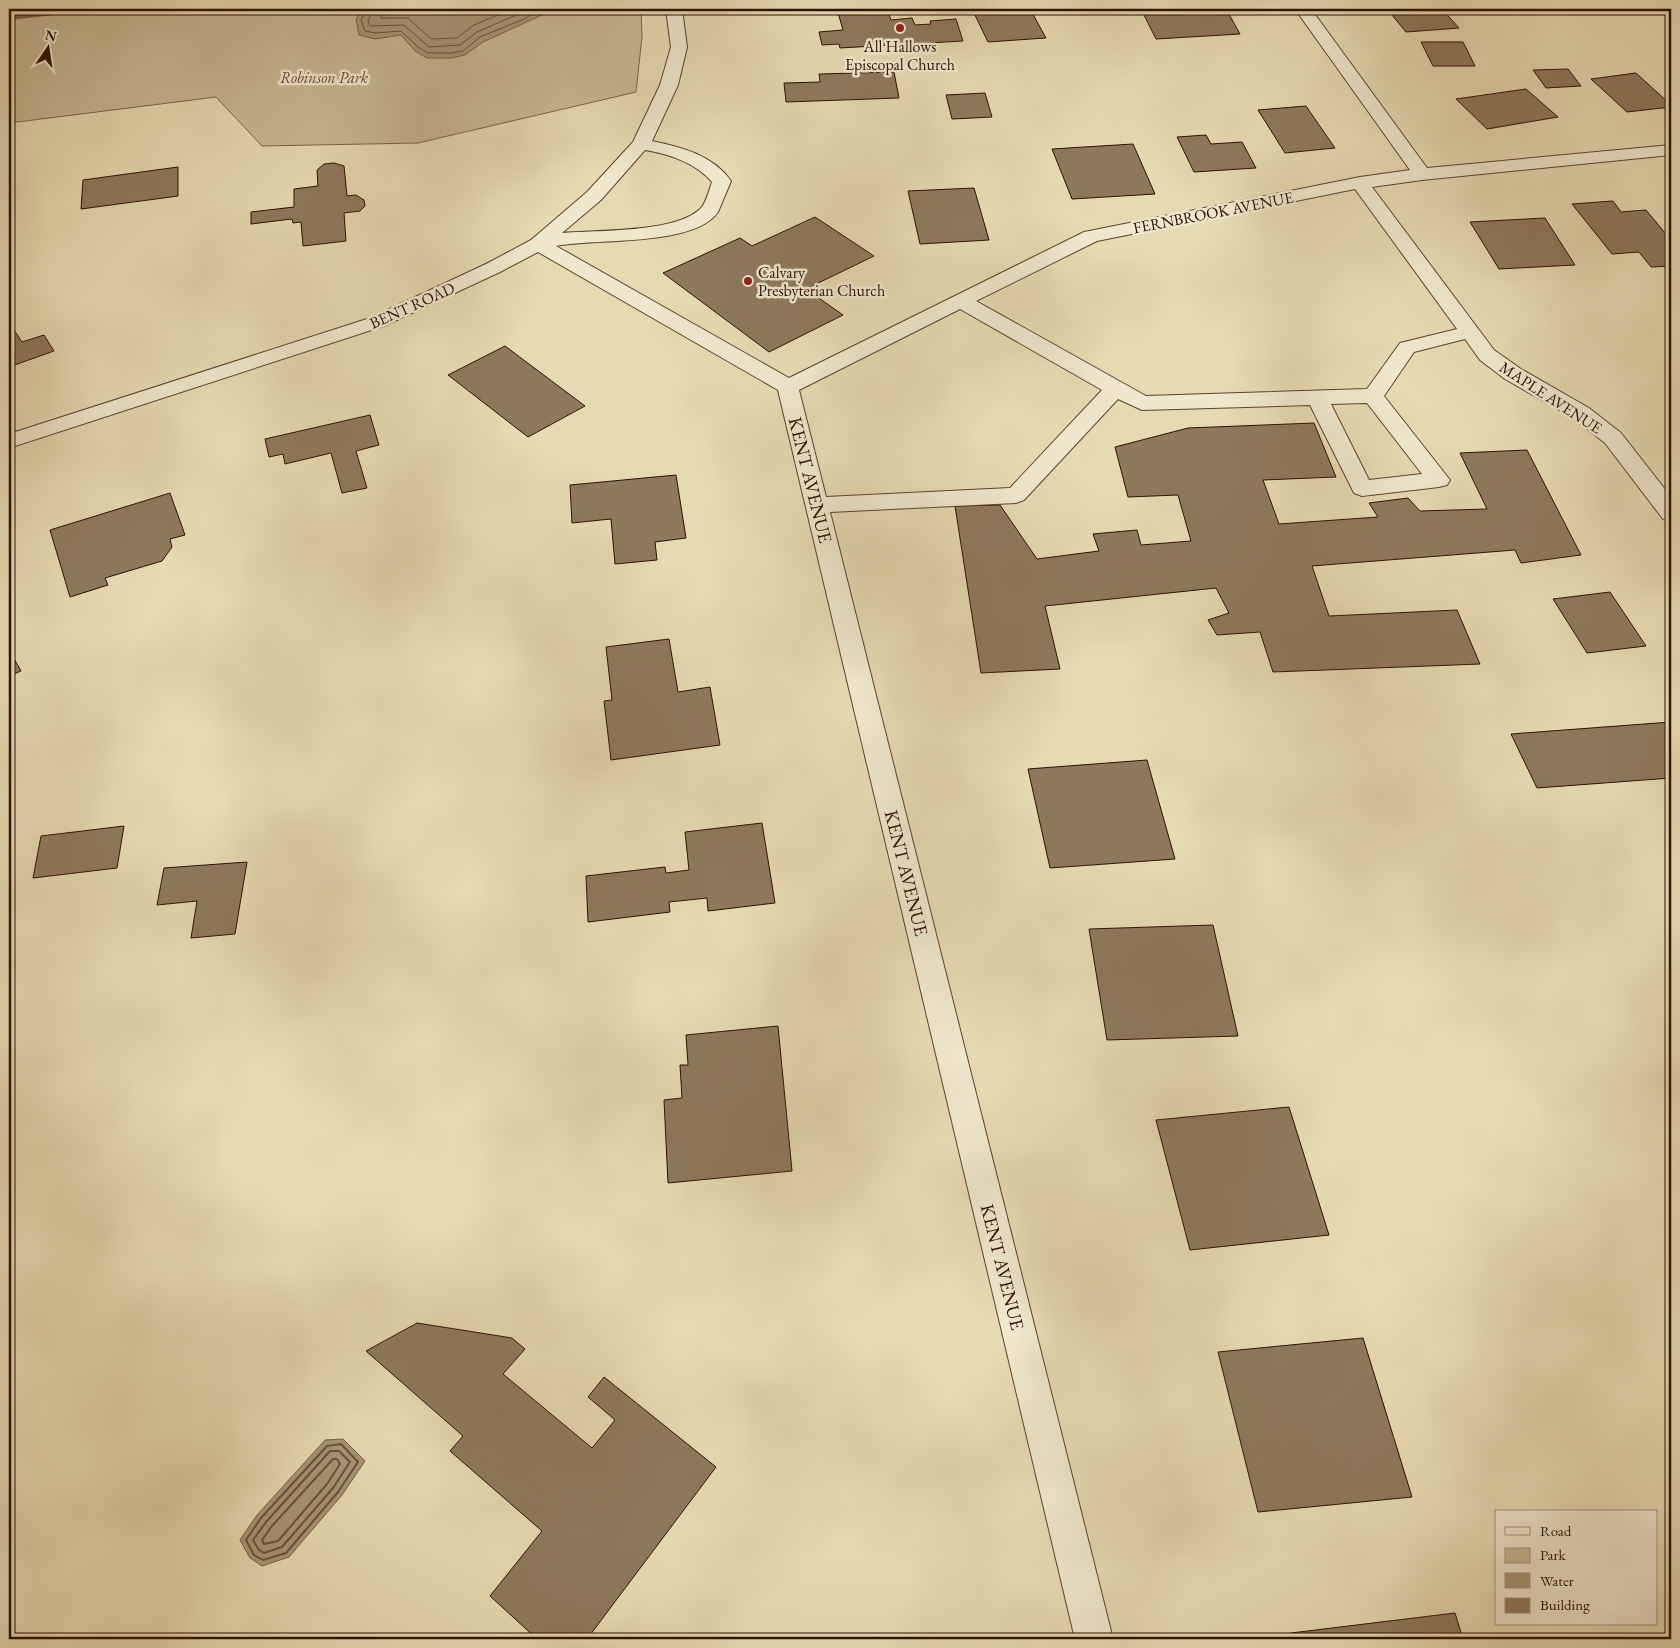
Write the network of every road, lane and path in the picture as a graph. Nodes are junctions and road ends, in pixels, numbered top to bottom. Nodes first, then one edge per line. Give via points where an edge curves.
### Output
1 (674, 9) edge
2 (1303, 9) edge
3 (641, 144) junction
4 (1671, 150) edge
5 (1422, 174) junction
6 (1360, 183) junction
7 (538, 244) junction
8 (960, 301) junction
9 (1470, 332) junction
10 (788, 387) junction
11 (1116, 388) junction
12 (1373, 396) junction
13 (1317, 397) junction
14 (9, 442) edge
15 (817, 506) junction
16 (1671, 513) edge
17 (1094, 1639) edge

1 - 3 street, BENT ROAD via 678,47 669,85
2 - 5 street
3 - 7 street, BENT ROAD via 594,196
3 - 7 street via 663,147 714,170 722,181 709,212 688,224 657,232
4 - 5 street, FERNBROOK AVENUE
5 - 6 street, FERNBROOK AVENUE
6 - 8 street, FERNBROOK AVENUE via 1090,236
6 - 9 street, MAPLE AVENUE
7 - 10 street
7 - 14 street, BENT ROAD via 377,322
8 - 10 street, FERNBROOK AVENUE
8 - 11 street
9 - 12 street via 1407,347
9 - 16 street, MAPLE AVENUE via 1487,355 1513,374 1581,413 1613,438
10 - 15 street, KENT AVENUE
11 - 13 street via 1142,403
11 - 15 street via 1016,495
12 - 13 street
12 - 13 street via 1439,480 1362,488
15 - 17 street, KENT AVENUE

